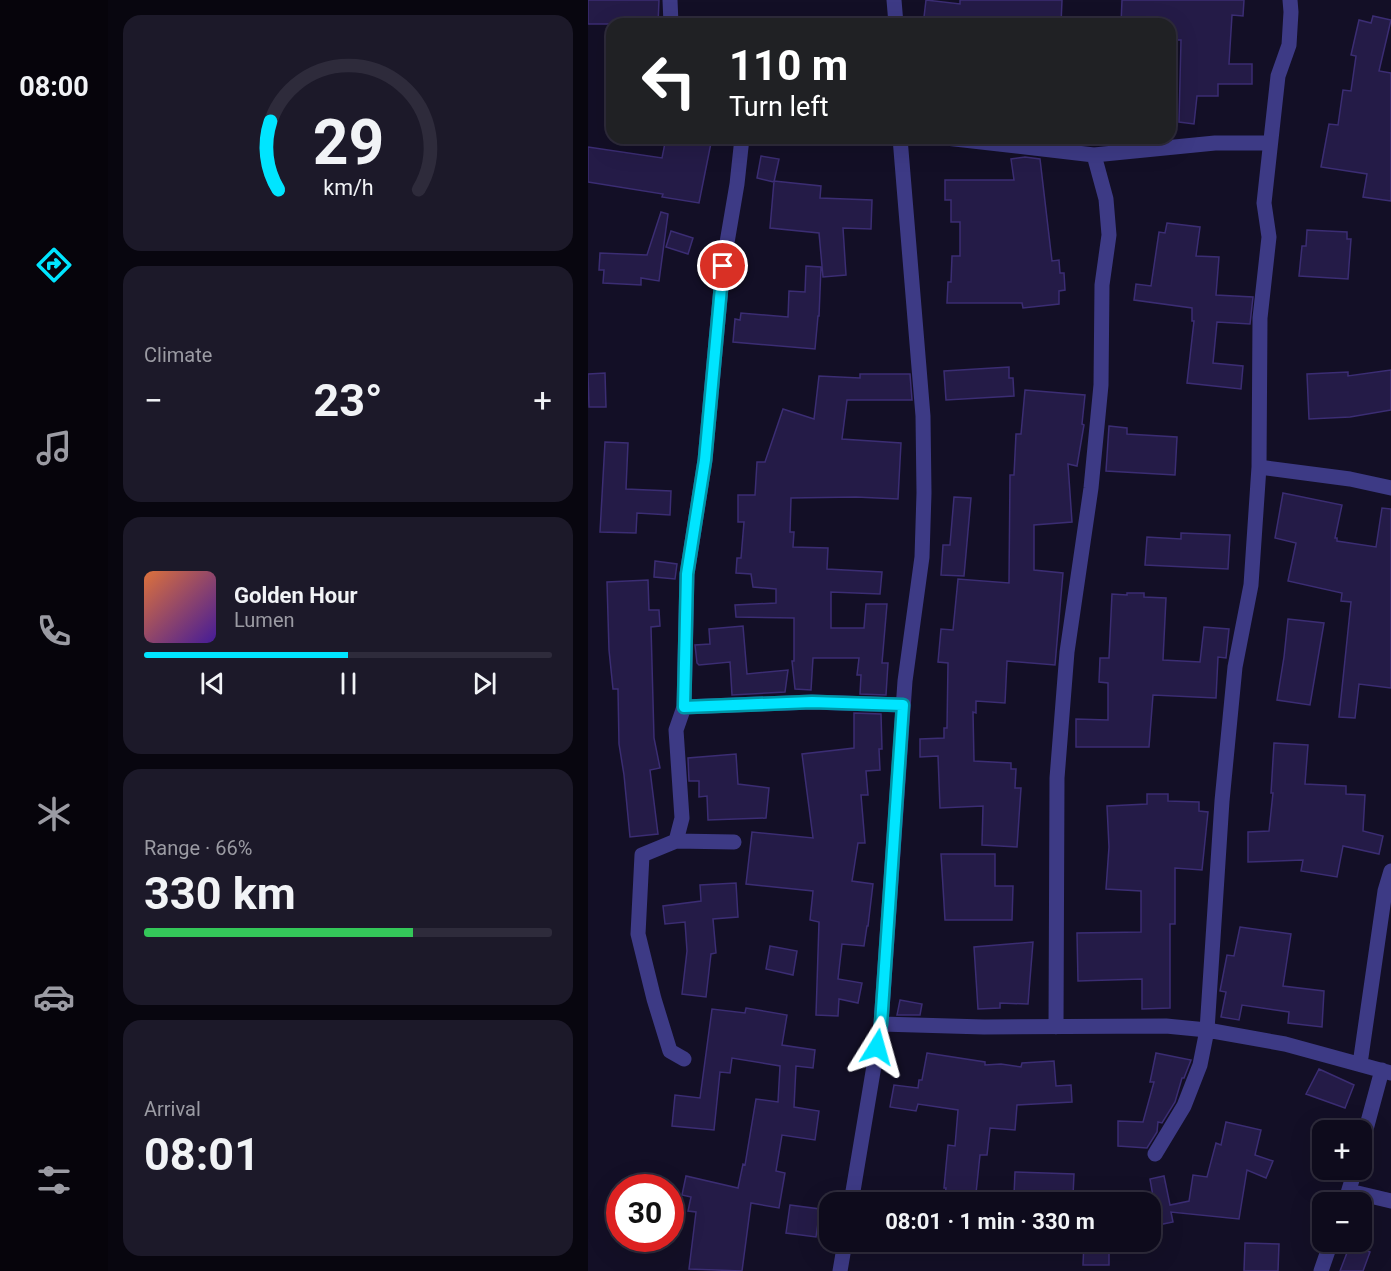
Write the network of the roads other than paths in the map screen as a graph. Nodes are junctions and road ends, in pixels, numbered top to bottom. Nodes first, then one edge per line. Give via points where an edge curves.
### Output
1 (670, 0) edge
2 (894, 0) edge
3 (1290, 0) edge
4 (671, 18) edge
5 (896, 18) edge
6 (1270, 143) junction
7 (741, 144) edge
8 (900, 144) edge
9 (998, 144) edge
10 (1094, 155) junction
11 (1259, 466) junction
12 (1391, 488) edge
13 (903, 705) junction
14 (684, 707) junction
15 (676, 841) junction
16 (734, 842) dead end
17 (1391, 871) edge
18 (881, 1024) junction
19 (1056, 1027) junction
20 (1207, 1030) junction
21 (684, 1059) dead end
22 (1360, 1064) junction
23 (1387, 1071) edge
24 (1370, 1120) edge
25 (1155, 1154) dead end
26 (853, 1192) edge
27 (1372, 1199) edge
28 (1391, 1201) edge
29 (843, 1252) edge
30 (1328, 1252) edge
31 (840, 1271) edge
32 (1321, 1271) edge

1 - 4 street
2 - 5 street
3 - 6 street via 1289,45 1278,76
6 - 10 street via 1215,143
6 - 11 street via 1264,203 1269,237 1260,318
7 - 14 street via 723,266 705,460 687,574
8 - 13 street via 922,416 924,493 922,557
9 - 10 street
10 - 19 street via 1106,199 1109,235 1102,285 1101,385 1067,652 1057,778
11 - 12 street
11 - 20 street via 1251,585 1235,667 1221,801
13 - 14 street via 812,702
13 - 18 street
14 - 15 street via 676,730 682,818
15 - 16 street
15 - 21 street via 642,855 638,934 670,1051
17 - 22 street via 1384,891
18 - 19 street
18 - 26 street
19 - 20 street via 1166,1026
20 - 22 street via 1285,1044
20 - 25 street via 1200,1065 1185,1106
22 - 23 street
23 - 24 street
27 - 28 street
29 - 31 street
30 - 32 street

